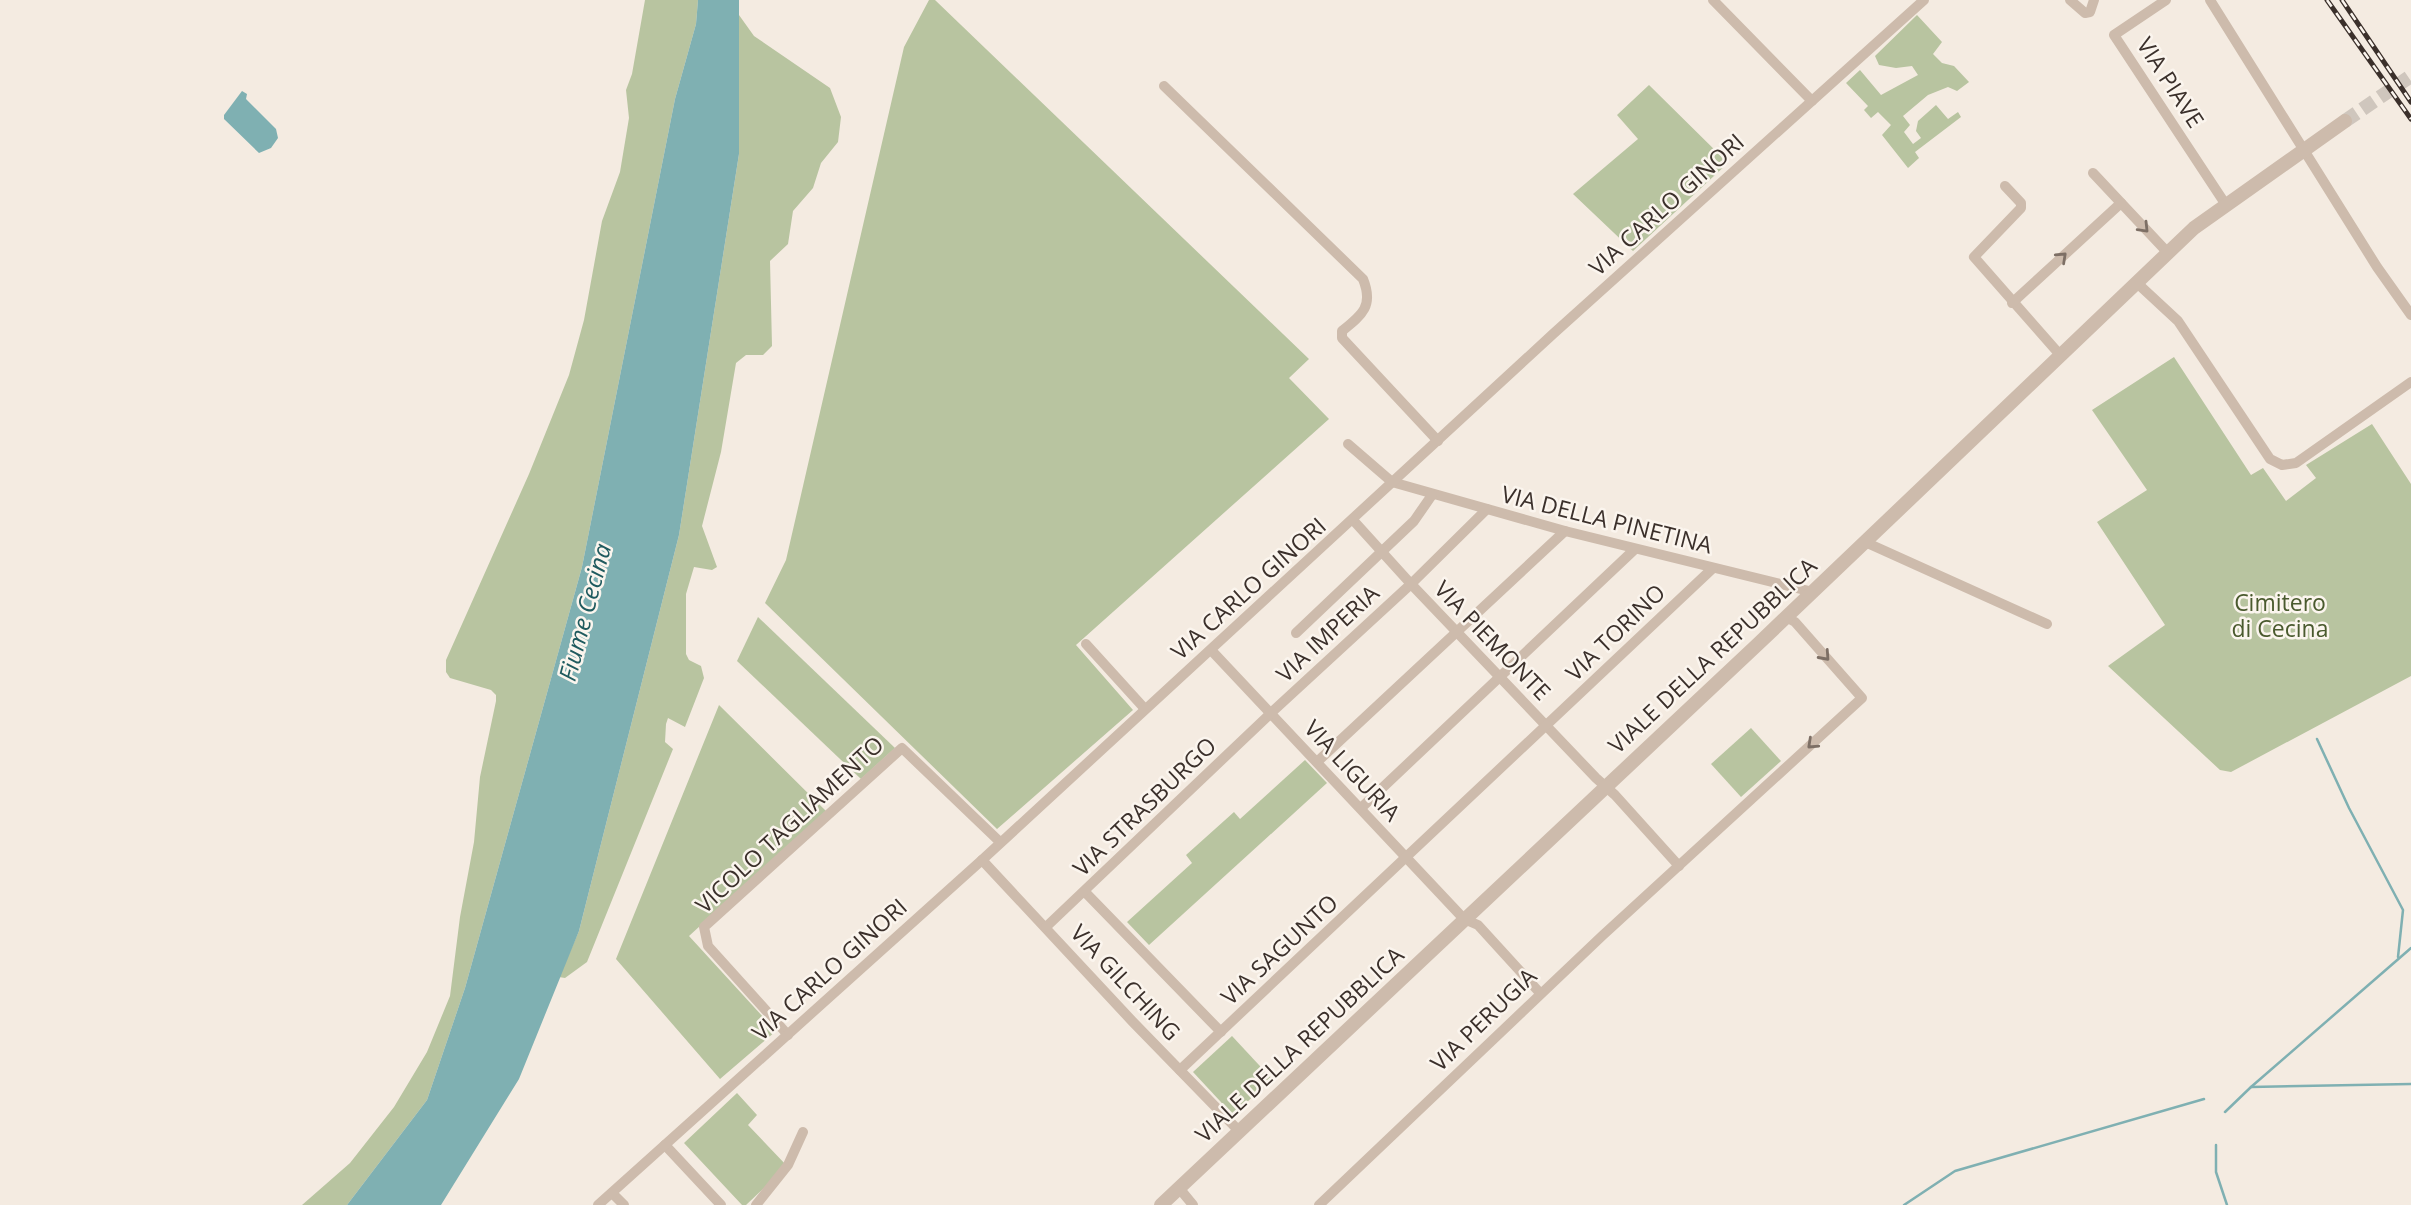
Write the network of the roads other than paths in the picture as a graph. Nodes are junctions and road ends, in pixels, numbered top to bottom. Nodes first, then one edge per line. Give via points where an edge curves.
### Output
1 (1713, 0) edge
2 (1924, 0) edge
3 (2070, 0) edge
4 (2094, 0) edge
5 (2166, 0) edge
6 (2210, 0) edge
7 (1164, 86) dead end
8 (1812, 101) junction
9 (2345, 121) tunnel mouth
10 (2303, 149) junction
11 (2092, 173) dead end
12 (2005, 186) dead end
13 (2120, 202) junction
14 (2226, 205) junction
15 (2168, 253) junction
16 (2137, 283) junction
17 (2012, 303) junction
18 (2411, 315) edge
19 (2061, 356) junction
20 (2411, 382) edge
21 (1438, 441) junction
22 (1348, 444) dead end
23 (1392, 482) junction
24 (1432, 495) junction
25 (1487, 509) junction
26 (1353, 520) junction
27 (1565, 531) junction
28 (1865, 542) junction
29 (1635, 549) junction
30 (1382, 553) junction
31 (1713, 568) junction
32 (1411, 584) junction
33 (1813, 592) junction
34 (1786, 617) junction
35 (2047, 624) dead end
36 (1455, 631) junction
37 (1296, 633) dead end
38 (1086, 643) dead end
39 (1211, 650) junction
40 (1499, 677) junction
41 (1145, 709) junction
42 (1271, 713) junction
43 (1547, 727) junction
44 (1317, 762) junction
45 (1604, 786) junction
46 (1361, 808) junction
47 (1000, 842) junction
48 (1407, 857) junction
49 (982, 860) junction
50 (1679, 866) junction
51 (1085, 892) junction
52 (1464, 919) junction
53 (1046, 927) junction
54 (1541, 993) junction
55 (1221, 1032) junction
56 (788, 1035) junction
57 (1180, 1070) junction
58 (803, 1132) dead end
59 (1240, 1132) junction
60 (665, 1144) junction
61 (1178, 1188) junction
62 (612, 1193) junction
63 (598, 1205) edge
64 (624, 1205) edge
65 (721, 1205) edge
66 (756, 1205) edge
67 (1161, 1205) edge
68 (1193, 1205) edge
69 (1319, 1205) edge

1 - 8 street
2 - 8 street, VIA CARLO GINORI
3 - 4 street via 2085,13 2090,12
5 - 14 street, VIA PIAVE via 2114,35
6 - 10 street
7 - 21 street via 1363,279 1369,293 1363,314 1342,331 1342,338
8 - 21 street, VIA CARLO GINORI
9 - 10 street, VIALE DELLA REPUBBLICA
10 - 14 street, VIALE DELLA REPUBBLICA
10 - 18 street
11 - 13 street
12 - 17 street via 2021,208 1974,257
13 -> 15 street
17 -> 13 street
14 - 15 street, VIALE DELLA REPUBBLICA
15 - 16 street, VIALE DELLA REPUBBLICA
16 - 19 street, VIALE DELLA REPUBBLICA
16 - 20 street via 2178,321 2270,459 2282,465 2296,463
17 - 19 street
19 - 28 street, VIALE DELLA REPUBBLICA
21 - 23 street, VIA CARLO GINORI
22 - 23 street
23 - 24 street, VIA DELLA PINETINA
23 - 26 street, VIA CARLO GINORI
24 - 25 street, VIA DELLA PINETINA
24 - 30 street via 1414,522
25 - 27 street, VIA DELLA PINETINA
25 - 32 street, VIA IMPERIA
26 - 30 street, VIA PIEMONTE
26 - 39 street, VIA CARLO GINORI
27 - 29 street, VIA DELLA PINETINA
27 - 36 street
28 - 33 street, VIALE DELLA REPUBBLICA
28 - 35 street
29 - 31 street, VIA DELLA PINETINA
29 - 40 street
30 - 32 street, VIA PIEMONTE
30 - 37 street
31 - 33 street, VIA DELLA PINETINA
31 - 43 street, VIA TORINO
32 - 36 street, VIA PIEMONTE
32 - 42 street, VIA IMPERIA
33 - 34 street, VIALE DELLA REPUBBLICA
34 - 45 street, VIALE DELLA REPUBBLICA
34 -> 50 street, VIA PERUGIA via 1862,698
36 - 40 street, VIA PIEMONTE
36 - 44 street
38 - 41 street
39 - 41 street, VIA CARLO GINORI
39 - 42 street, VIA LIGURIA
40 - 43 street, VIA PIEMONTE
40 - 46 street
41 - 47 street, VIA CARLO GINORI
42 - 44 street, VIA LIGURIA
42 - 51 street, VIA STRASBURGO
43 - 45 street, VIA PIEMONTE
43 - 48 street, VIA TORINO
44 - 46 street, VIA LIGURIA
45 - 50 street, VIA PIEMONTE
45 - 52 street, VIALE DELLA REPUBBLICA
46 - 48 street, VIA LIGURIA
47 - 49 street, VIA CARLO GINORI
47 - 56 street, VICOLO TAGLIAMENTO via 902,748 704,927 708,946
48 - 52 street, VIA LIGURIA
48 - 55 street, VIA SAGUNTO
49 - 53 street, VIA GILCHING
49 - 56 street, VIA CARLO GINORI
50 - 54 street, VIA PERUGIA
51 - 53 street, VIA STRASBURGO
51 - 55 street
52 - 54 street, VIA LIGURIA via 1478,925
52 - 59 street, VIALE DELLA REPUBBLICA
53 - 57 street, VIA GILCHING
54 - 69 street, VIA PERUGIA
55 - 57 street, VIA SAGUNTO
56 - 60 street, VIA CARLO GINORI
57 - 59 street, VIA GILCHING
58 - 66 street via 788,1165
59 - 61 street, VIALE DELLA REPUBBLICA
60 - 62 street, VIA CARLO GINORI
60 - 65 street
61 - 67 street, VIALE DELLA REPUBBLICA
61 - 68 street
62 - 63 street, VIA CARLO GINORI
62 - 64 street

